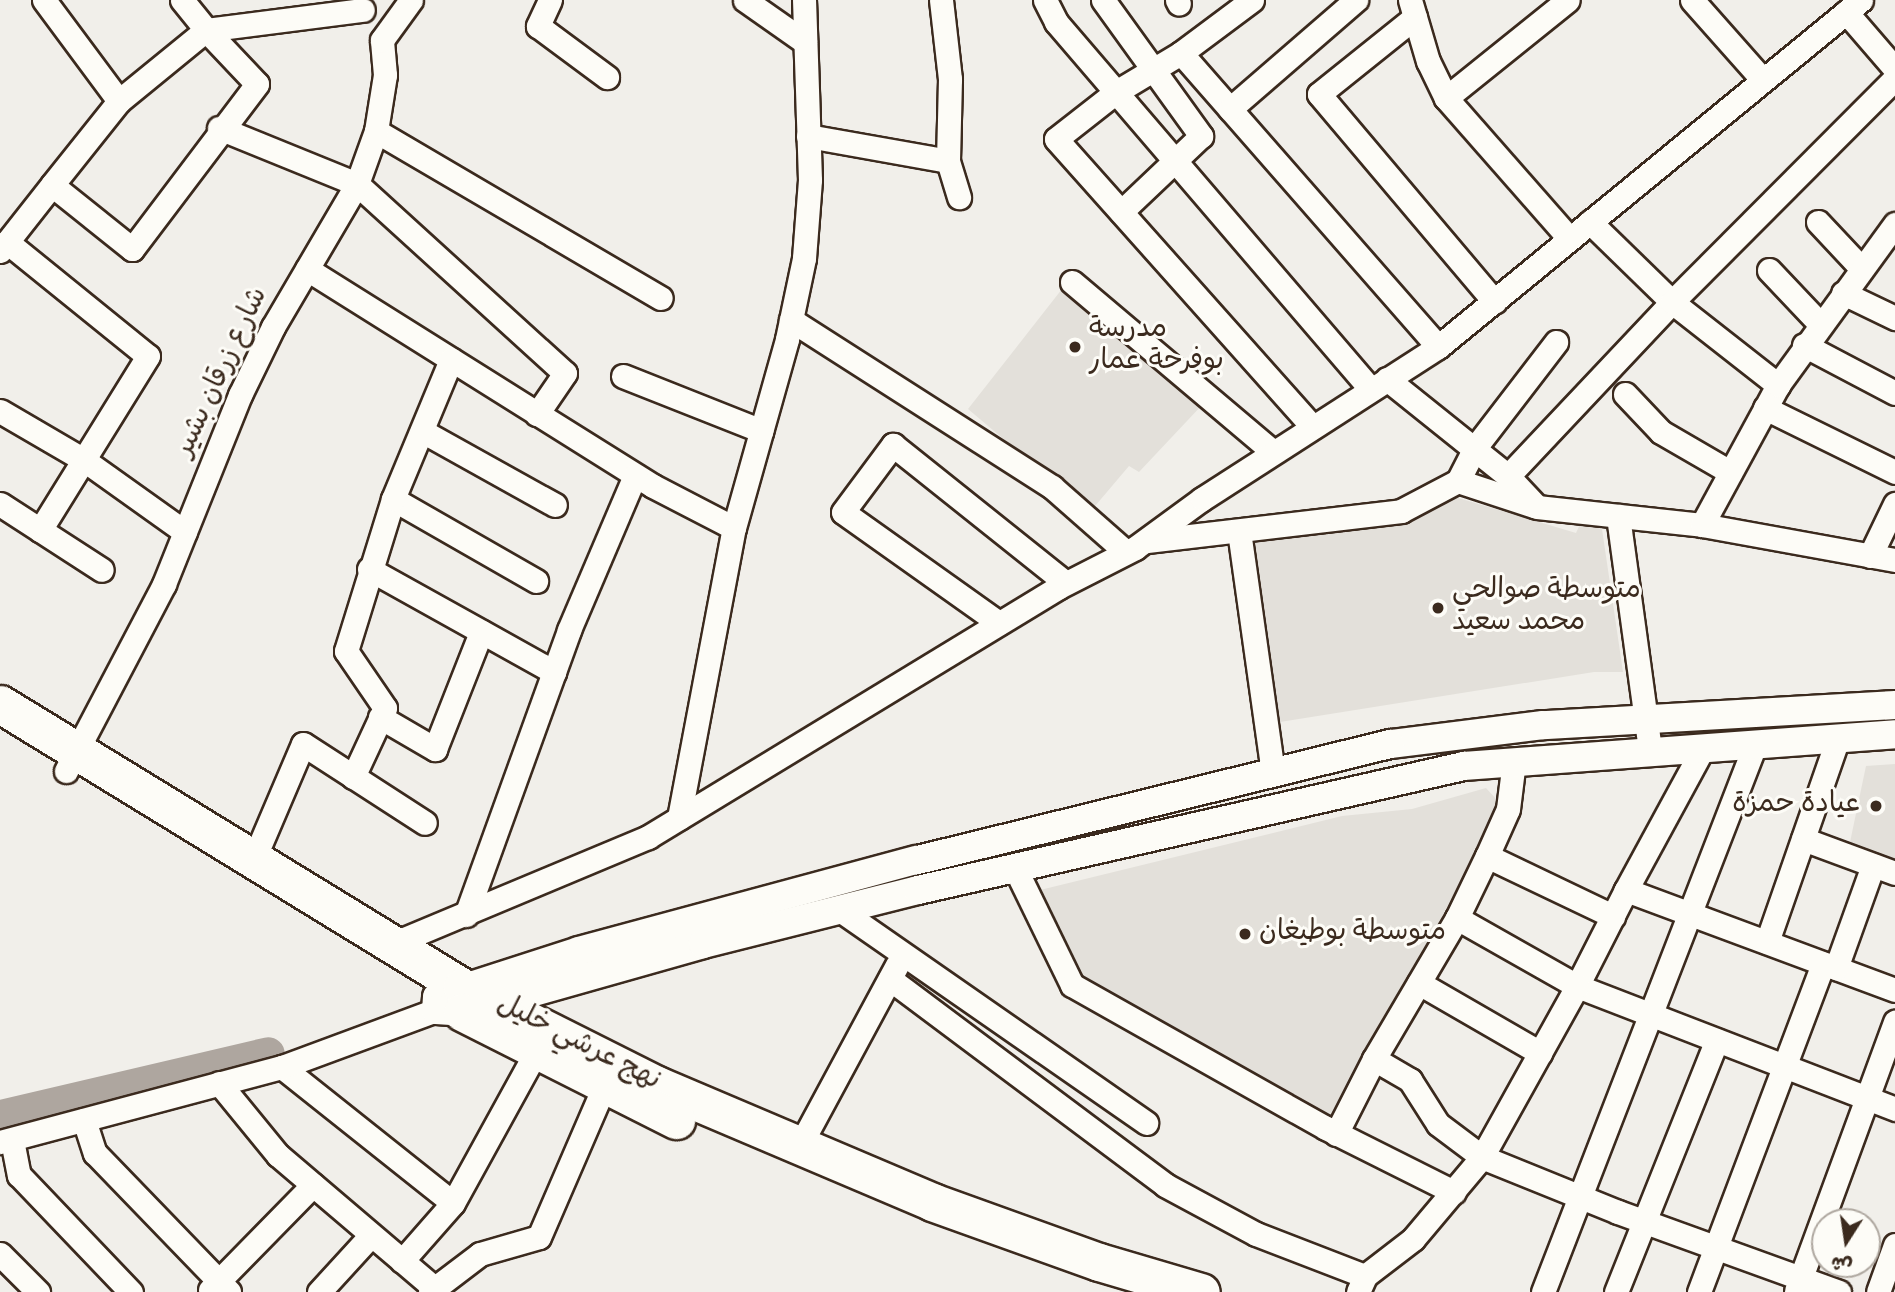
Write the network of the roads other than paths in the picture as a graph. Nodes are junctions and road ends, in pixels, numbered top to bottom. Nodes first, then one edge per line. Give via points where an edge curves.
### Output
1 (44, 0) edge
2 (183, 0) edge
3 (411, 0) edge
4 (550, 0) edge
5 (745, 0) edge
6 (804, 0) edge
7 (941, 0) edge
8 (1045, 0) edge
9 (1103, 0) edge
10 (1252, 0) edge
11 (1356, 0) edge
12 (1568, 0) edge
13 (1692, 0) edge
14 (360, 5) edge
15 (1854, 6) edge
16 (1413, 8) edge
17 (206, 30) junction
18 (382, 40) junction
19 (805, 42) junction
20 (1181, 53) junction
21 (1155, 69) junction
22 (1895, 69) edge
23 (607, 78) dead end
24 (1895, 78) edge
25 (1763, 80) junction
26 (1116, 92) junction
27 (1446, 98) junction
28 (118, 101) junction
29 (1230, 109) junction
30 (219, 128) junction
31 (376, 131) junction
32 (808, 136) junction
33 (1174, 160) junction
34 (948, 161) junction
35 (357, 184) junction
36 (52, 185) junction
37 (959, 197) dead end
38 (1121, 212) junction
39 (1590, 222) junction
40 (1818, 222) dead end
41 (1895, 224) edge
42 (1569, 238) junction
43 (4, 247) edge
44 (307, 269) junction
45 (1862, 269) junction
46 (1769, 270) dead end
47 (1072, 282) dead end
48 (1843, 293) junction
49 (661, 298) dead end
50 (1495, 302) junction
51 (1672, 302) junction
52 (1895, 318) edge
53 (791, 320) junction
54 (1820, 324) junction
55 (1556, 342) dead end
56 (1804, 345) junction
57 (1437, 347) junction
58 (452, 360) junction
59 (623, 376) dead end
60 (1379, 384) junction
61 (1778, 385) junction
62 (1895, 393) edge
63 (1625, 394) dead end
64 (1765, 408) junction
65 (0, 411) edge
66 (537, 414) junction
67 (1313, 427) junction
68 (422, 431) junction
69 (762, 431) junction
70 (1474, 449) junction
71 (1273, 452) junction
72 (84, 460) junction
73 (1730, 472) junction
74 (1895, 472) edge
75 (635, 475) junction
76 (1508, 476) junction
77 (1458, 481) junction
78 (394, 499) junction
79 (1895, 504) edge
80 (0, 505) edge
81 (555, 505) dead end
82 (1536, 507) junction
83 (1618, 516) junction
84 (1702, 525) junction
85 (734, 528) junction
86 (40, 530) junction
87 (1239, 531) junction
88 (185, 532) junction
89 (1135, 547) junction
90 (1870, 556) junction
91 (1895, 561) edge
92 (369, 569) junction
93 (102, 570) dead end
94 (536, 581) dead end
95 (1066, 583) junction
96 (999, 623) junction
97 (481, 632) junction
98 (554, 673) junction
99 (0, 704) edge
100 (1895, 705) edge
101 (380, 717) junction
102 (1647, 718) junction
103 (0, 733) edge
104 (1895, 734) edge
105 (1838, 738) junction
106 (1755, 745) junction
107 (1703, 748) junction
108 (1650, 751) junction
109 (72, 761) junction
110 (1514, 761) junction
111 (1273, 773) junction
112 (353, 777) junction
113 (679, 818) junction
114 (425, 823) dead end
115 (1803, 839) junction
116 (1488, 856) junction
117 (253, 861) junction
118 (1872, 865) junction
119 (1014, 868) junction
120 (1895, 873) edge
121 (1626, 890) junction
122 (840, 910) junction
123 (1690, 914) junction
124 (466, 915) junction
125 (1613, 916) junction
126 (1457, 918) junction
127 (1766, 942) junction
128 (390, 945) junction
129 (904, 954) junction
130 (1829, 966) junction
131 (890, 979) junction
132 (1419, 984) junction
133 (1577, 986) junction
134 (1895, 990) edge
135 (459, 1002) junction
136 (1651, 1014) junction
137 (1895, 1022) edge
138 (1717, 1040) junction
139 (536, 1052) junction
140 (1540, 1053) junction
141 (1374, 1059) junction
142 (1783, 1065) junction
143 (282, 1067) junction
144 (219, 1083) junction
145 (604, 1087) junction
146 (1868, 1098) junction
147 (1895, 1109) edge
148 (84, 1120) junction
149 (1146, 1123) dead end
150 (1336, 1133) junction
151 (6, 1141) edge
152 (799, 1147) junction
153 (1482, 1157) junction
154 (313, 1185) junction
155 (1454, 1192) junction
156 (1580, 1196) junction
157 (453, 1203) junction
158 (1645, 1222) junction
159 (371, 1235) junction
160 (1895, 1245) edge
161 (1718, 1248) junction
162 (0, 1254) edge
163 (402, 1261) junction
164 (1361, 1284) edge
165 (1799, 1285) edge
166 (219, 1288) edge
167 (431, 1289) edge
168 (38, 1292) edge
169 (131, 1292) edge
170 (319, 1292) edge
171 (1120, 1292) edge
172 (1201, 1292) edge
173 (1543, 1292) edge
174 (1616, 1292) edge
175 (1699, 1292) edge
176 (1839, 1292) edge
177 (1878, 1292) edge

1 - 28 street
2 - 17 street
3 - 18 street
4 - 23 street via 538,26
5 - 19 street
6 - 19 street
7 - 34 street via 950,79
8 - 26 street via 1056,22
9 - 21 street
10 - 20 street
11 - 29 street
12 - 27 street
13 - 25 street
14 - 17 street
14 - 18 street
15 - 22 street
15 - 25 street
16 - 27 street via 1427,61
16 - 50 street via 1319,94
17 - 28 street
17 - 30 street via 257,84
18 - 31 street, شارع زرقان بشير via 385,75
19 - 32 street
20 - 21 street
20 - 29 street
21 - 26 street
21 - 33 street via 1201,136
24 - 51 street
25 - 39 street
26 - 33 street
26 - 38 street via 1056,139
27 - 42 street
28 - 36 street
29 - 57 street
30 - 35 street
30 - 36 street via 132,249
31 - 35 street, شارع زرقان بشير
31 - 49 street
32 - 34 street
32 - 53 street via 804,258
33 - 38 street
33 - 60 street
34 - 37 street
35 - 44 street, شارع زرقان بشير
35 - 66 street via 565,373
36 - 43 street
38 - 67 street
39 - 42 street
39 - 51 street
40 - 45 street
41 - 45 street
42 - 50 street
43 - 72 street via 148,356
44 - 58 street
44 - 88 street, شارع زرقان بشير via 240,395
45 - 48 street
46 - 54 street
47 - 71 street
48 - 52 street
48 - 54 street
50 - 57 street
51 - 61 street
51 - 76 street
53 - 69 street
53 - 89 street via 1052,487
54 - 56 street
55 - 70 street
56 - 61 street
56 - 62 street
57 - 60 street
58 - 66 street
58 - 68 street
59 - 69 street
60 - 67 street
60 - 70 street
61 - 64 street
63 - 73 street via 1661,432
64 - 73 street
64 - 74 street
65 - 72 street
66 - 75 street
67 - 71 street
68 - 78 street
68 - 81 street
69 - 85 street
70 - 76 street
70 - 77 street
71 - 89 street
72 - 86 street
72 - 88 street
73 - 84 street
75 - 85 street
75 - 98 street
76 - 82 street
77 - 82 street
77 - 87 street via 1401,511
78 - 92 street
78 - 94 street
79 - 90 street
80 - 86 street
82 - 83 street
83 - 84 street
83 - 102 street
84 - 90 street
85 - 113 street
86 - 93 street
87 - 89 street
87 - 111 street
88 - 109 street, شارع زرقان بشير via 164,584
89 - 95 street
90 - 91 street
92 - 97 street
92 - 101 street via 346,651 384,708
95 - 96 street
95 - 96 street via 892,445 843,512
96 - 113 street
97 - 98 street
97 - 101 street via 435,749
98 - 124 street
99 - 109 highway, نهج عرشي خليل
100 - 102 street
101 - 112 street
102 - 108 street
102 - 111 street via 1458,733 1390,744
103 - 109 highway, نهج عرشي خليل
104 - 105 street
105 - 106 street
105 - 115 street
106 - 107 street
106 - 123 street
107 - 108 street
107 - 121 street
108 - 110 street
109 - 117 highway, نهج عرشي خليل
109 - 135 highway, نهج عرشي خليل
110 - 116 street via 1508,808
110 - 119 street via 1330,794
111 - 135 street via 916,860
112 - 114 street
112 - 117 street via 303,744
113 - 124 street via 648,837
115 - 118 street
115 - 127 street
116 - 125 street
116 - 126 street
117 - 128 highway, نهج عرشي خليل
118 - 120 street
118 - 130 street
119 - 122 street
119 - 150 street via 1072,985
121 - 123 street
121 - 125 street
122 - 129 street
122 - 135 street
123 - 127 street
123 - 136 street
124 - 128 street
125 - 133 street
126 - 132 street
126 - 133 street
127 - 130 street
128 - 135 highway, نهج عرشي خليل
129 - 131 street
129 - 149 street
130 - 134 street
130 - 142 street
131 - 152 street
131 - 164 street via 1165,1185
132 - 140 street
132 - 141 street
133 - 136 street
133 - 140 street
135 - 139 highway, نهج عرشي خليل
135 - 143 street
135 - 152 highway, نهج عرشي خليل
136 - 138 street
136 - 156 street
137 - 146 street
138 - 142 street
138 - 158 street
139 - 145 highway, نهج عرشي خليل
139 - 157 street
140 - 153 street
141 - 150 street
141 - 153 street via 1410,1080 1438,1124
142 - 146 street
142 - 161 street
143 - 144 street
143 - 157 street
144 - 148 street
144 - 154 street via 278,1155
145 - 167 street via 539,1237 480,1254
145 - 171 highway, نهج عرشي خليل via 931,1228
146 - 147 street
146 - 165 street
148 - 151 street
148 - 166 street via 95,1153
150 - 155 street
151 - 169 street via 19,1175
152 - 172 highway, نهج عرشي خليل via 932,1202 1100,1262
153 - 155 street
153 - 156 street
154 - 159 street
154 - 166 street
155 - 164 street via 1413,1240
156 - 158 street
156 - 173 street
157 - 163 street
158 - 161 street
158 - 174 street
159 - 163 street
159 - 170 street
160 - 177 street
161 - 165 street
161 - 175 street
162 - 168 street
163 - 167 street
165 - 176 street

